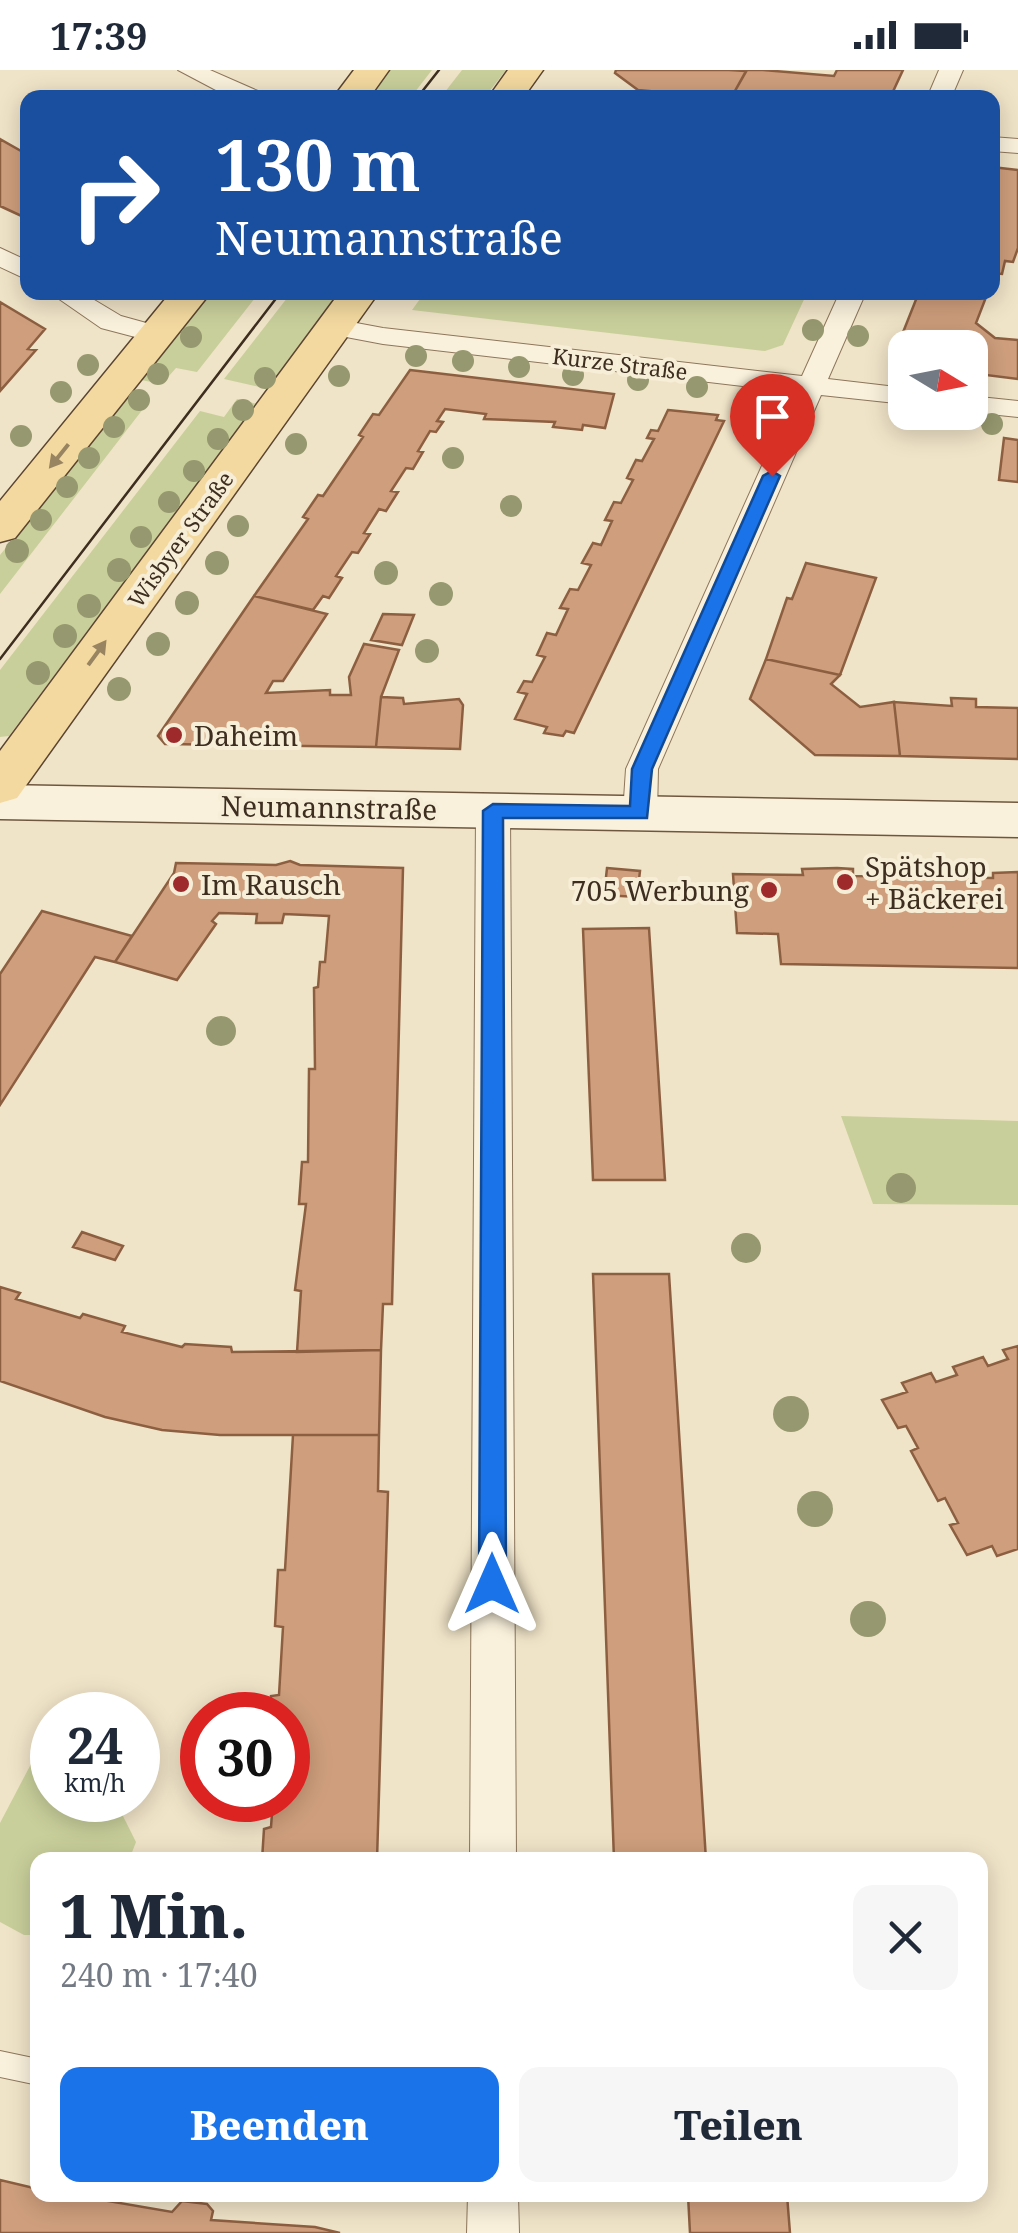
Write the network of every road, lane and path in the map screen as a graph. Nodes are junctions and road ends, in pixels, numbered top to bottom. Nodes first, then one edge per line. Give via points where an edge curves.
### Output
1 (190, 70) edge
2 (372, 70) edge
3 (526, 70) edge
4 (234, 90) edge
5 (356, 90) edge
6 (510, 90) edge
7 (75, 300) edge
8 (186, 300) edge
9 (850, 300) edge
10 (347, 310) edge
11 (158, 336) junction
12 (812, 386) junction
13 (888, 394) edge
14 (988, 406) edge
15 (1018, 409) edge
16 (0, 528) edge
17 (0, 786) edge
18 (0, 802) edge
19 (493, 811) junction
20 (640, 814) junction
21 (1018, 820) edge
22 (492, 1852) edge
23 (0, 2064) edge
24 (30, 2070) edge
25 (493, 2202) edge
26 (493, 2233) edge

1 - 4 street
2 - 5 main road
3 - 6 main road
7 - 11 street via 112,322
8 - 11 main road
9 - 12 street
10 - 12 street, Kurze Straße via 383,336
17 -> 10 main road, Wisbyer Straße
11 -> 16 main road
12 - 13 street, Kurze Straße
12 - 20 street via 642,769
14 - 15 street
18 - 19 street, Neumannstraße
19 - 20 street, Neumannstraße
19 - 22 street
20 - 21 street, Neumannstraße
23 - 24 lane
25 - 26 street

